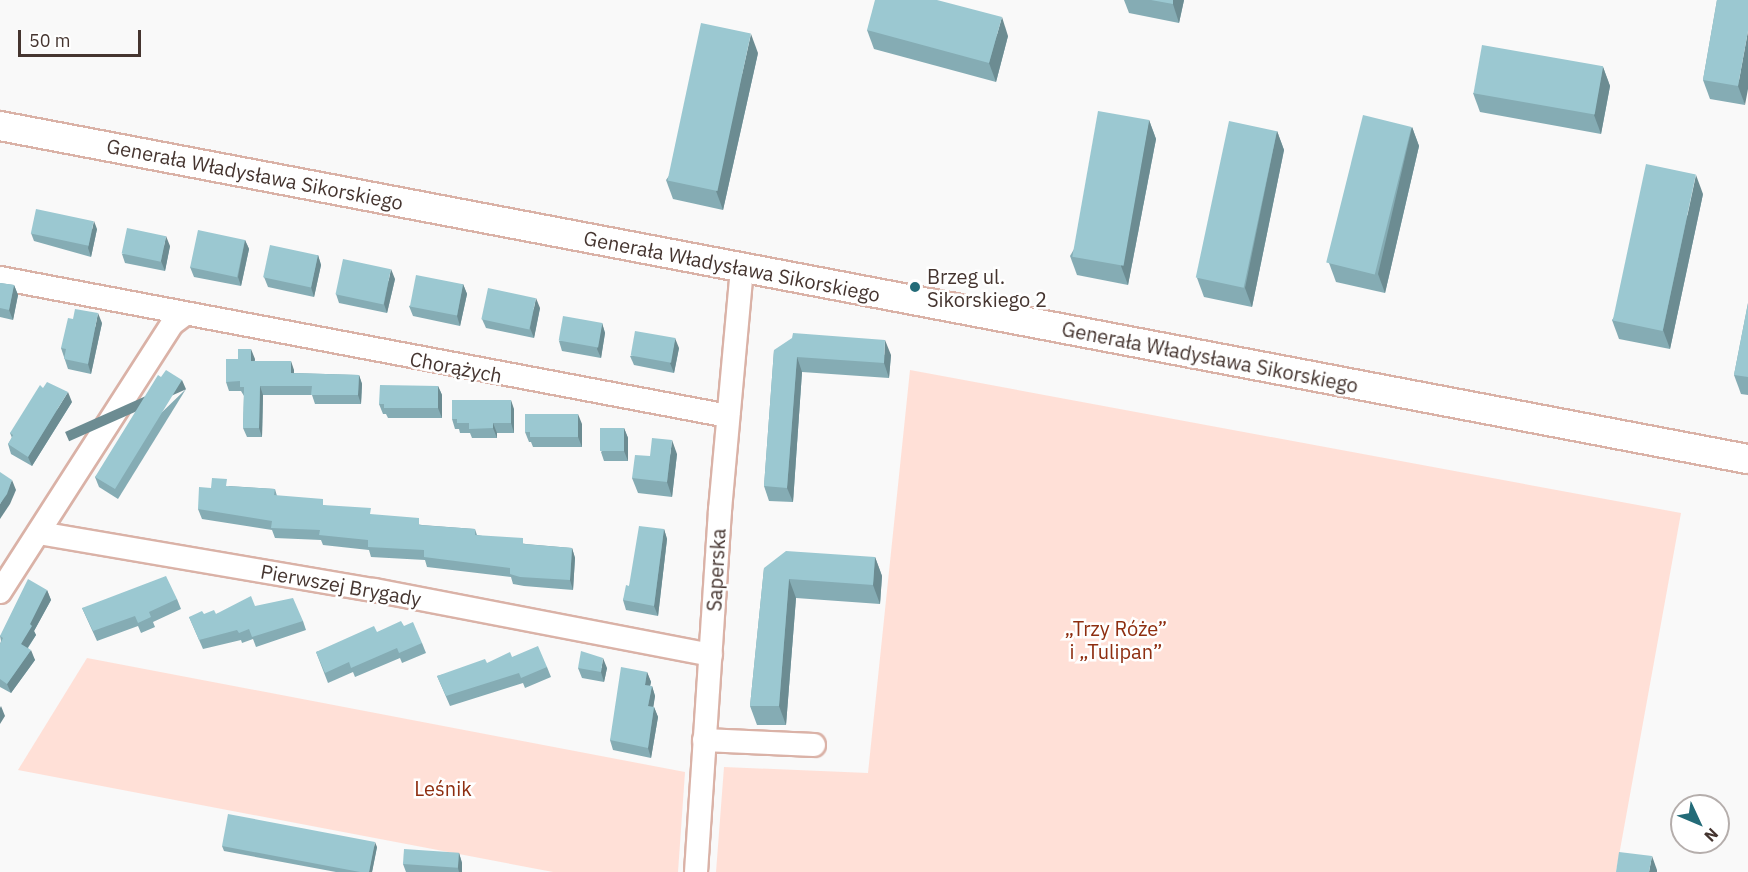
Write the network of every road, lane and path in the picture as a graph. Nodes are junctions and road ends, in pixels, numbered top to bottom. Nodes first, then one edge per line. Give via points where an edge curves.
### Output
1 (0, 126) edge
2 (742, 268) junction
3 (0, 278) edge
4 (184, 315) junction
5 (728, 416) junction
6 (1748, 459) edge
7 (39, 533) junction
8 (0, 592) edge
9 (711, 656) junction
10 (704, 740) junction
11 (814, 745) dead end
12 (696, 872) edge

1 - 2 main road, Generała Władysława Sikorskiego
2 - 5 street, Saperska
2 - 6 main road, Generała Władysława Sikorskiego
3 - 4 street, Chorążych
4 - 5 street, Chorążych
4 - 7 street via 172,324
5 - 9 street, Saperska
7 - 8 street
7 - 9 street, Pierwszej Brygady via 374,590
9 - 10 street, Saperska
10 - 11 street
10 - 12 street, Saperska

